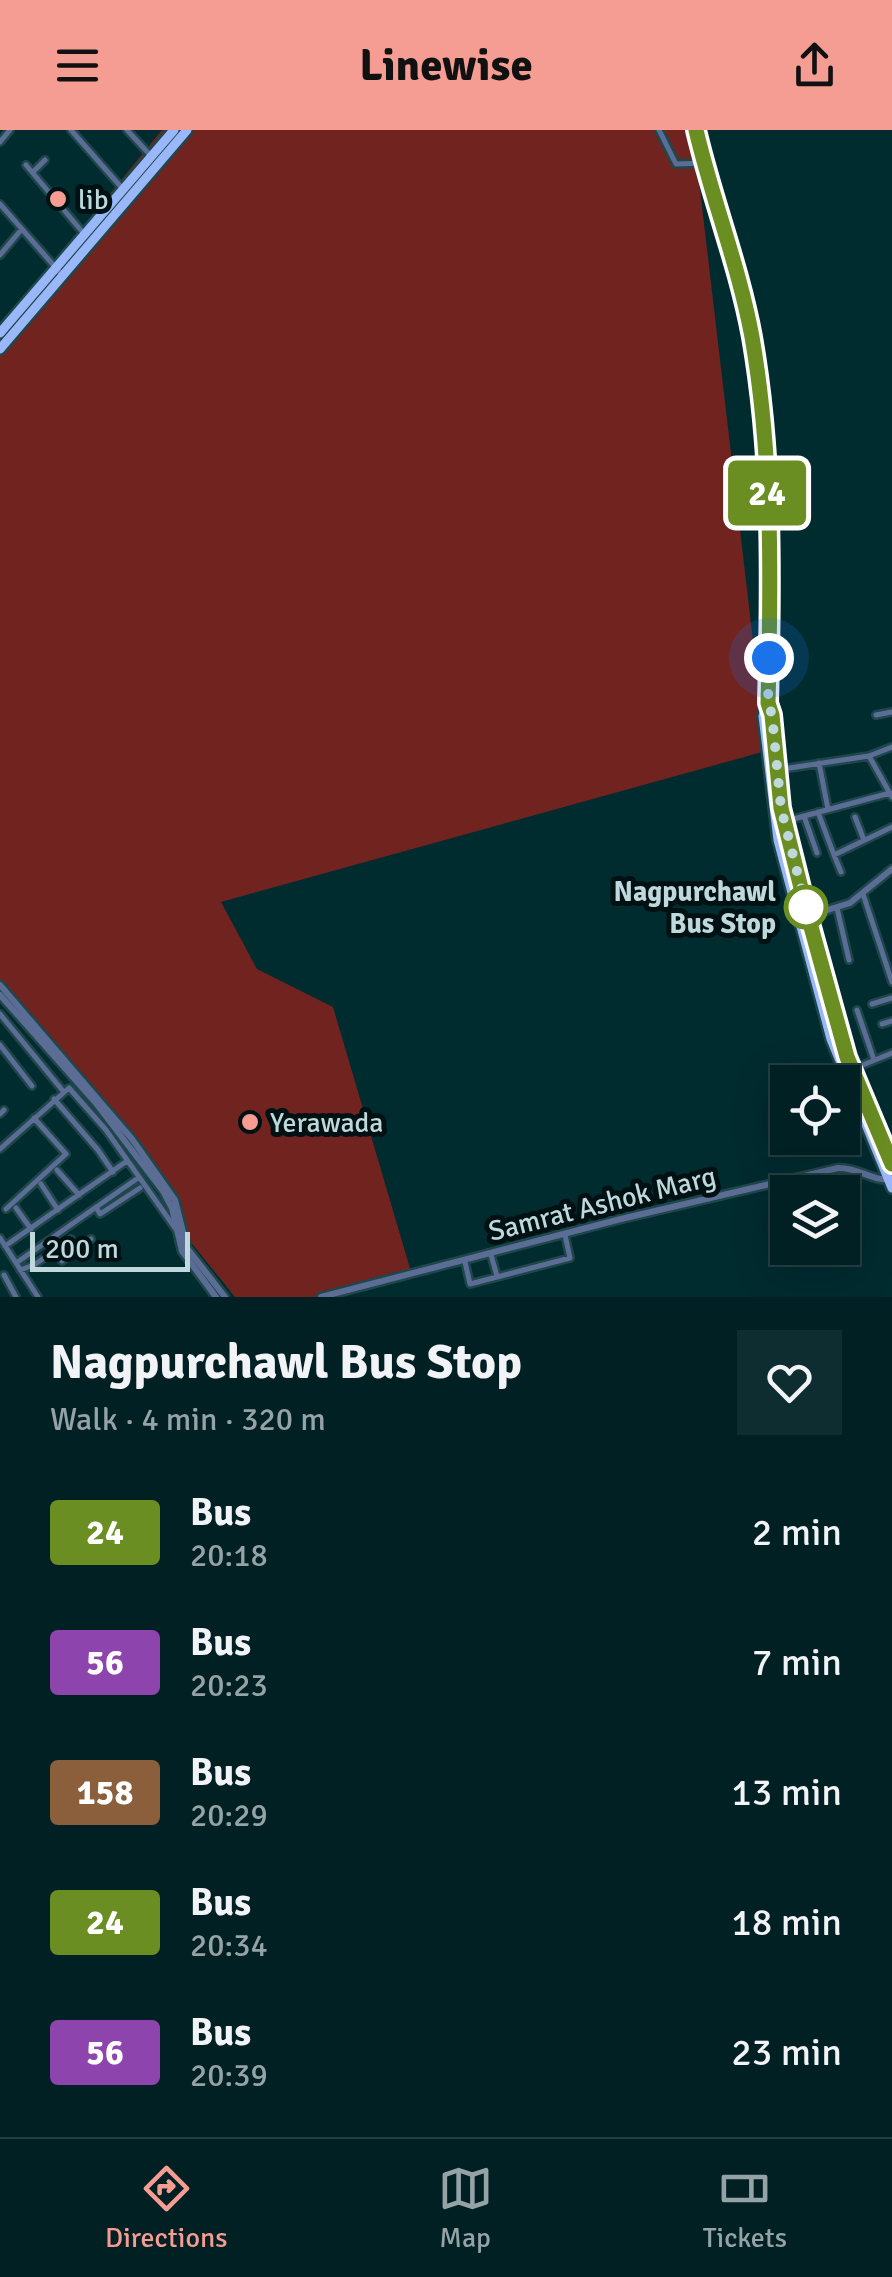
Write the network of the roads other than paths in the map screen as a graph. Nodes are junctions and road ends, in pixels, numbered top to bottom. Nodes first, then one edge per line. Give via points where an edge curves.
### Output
1 (10, 130) edge
2 (72, 130) edge
3 (127, 130) edge
4 (174, 130) edge
5 (186, 130) edge
6 (659, 130) edge
7 (696, 130) edge
8 (0, 142) edge
9 (152, 157) junction
10 (45, 160) dead end
11 (704, 162) junction
12 (26, 165) dead end
13 (32, 172) junction
14 (124, 190) junction
15 (0, 204) edge
16 (21, 229) junction
17 (84, 236) junction
18 (0, 254) edge
19 (59, 272) junction
20 (0, 333) edge
21 (0, 349) edge
22 (892, 712) edge
23 (876, 714) dead end
24 (892, 748) edge
25 (869, 756) junction
26 (819, 763) junction
27 (773, 770) junction
28 (891, 795) edge
29 (828, 810) junction
30 (818, 812) junction
31 (804, 816) junction
32 (855, 817) dead end
33 (779, 823) junction
34 (892, 827) edge
35 (864, 840) junction
36 (817, 853) dead end
37 (834, 855) junction
38 (892, 869) edge
39 (840, 872) dead end
40 (862, 894) junction
41 (837, 908) junction
42 (803, 918) junction
43 (892, 946) edge
44 (881, 951) junction
45 (849, 960) dead end
46 (891, 980) edge
47 (0, 985) edge
48 (0, 996) edge
49 (892, 998) edge
50 (872, 1004) dead end
51 (857, 1010) dead end
52 (0, 1014) edge
53 (892, 1021) edge
54 (882, 1024) dead end
55 (0, 1044) edge
56 (892, 1053) edge
57 (874, 1060) junction
58 (845, 1065) edge
59 (860, 1066) edge
60 (32, 1086) dead end
61 (63, 1091) junction
62 (860, 1098) edge
63 (54, 1100) junction
64 (860, 1104) edge
65 (34, 1118) junction
66 (0, 1148) edge
67 (128, 1161) junction
68 (892, 1164) edge
69 (56, 1170) dead end
70 (113, 1172) junction
71 (138, 1178) junction
72 (891, 1182) edge
73 (41, 1184) dead end
74 (140, 1188) dead end
75 (78, 1195) junction
76 (96, 1207) junction
77 (16, 1208) dead end
78 (6, 1209) dead end
79 (58, 1210) junction
80 (31, 1228) junction
81 (176, 1231) junction
82 (565, 1235) junction
83 (0, 1238) edge
84 (70, 1239) dead end
85 (91, 1240) dead end
86 (5, 1246) junction
87 (54, 1251) junction
88 (10, 1254) junction
89 (491, 1255) junction
90 (0, 1260) edge
91 (464, 1262) junction
92 (18, 1267) junction
93 (4, 1275) dead end
94 (497, 1276) junction
95 (16, 1297) edge
96 (38, 1297) edge
97 (216, 1297) edge
98 (225, 1297) edge
99 (321, 1297) edge

1 - 8 street
2 - 14 street
3 - 9 street
4 - 9 main road
5 - 19 main road
6 - 11 street via 676,164
7 - 11 main road
9 - 14 main road
10 - 13 street
11 - 27 main road via 744,297 758,378 770,558
12 - 13 street
13 - 17 street
14 - 17 main road
15 - 16 street
16 - 18 street
16 - 19 street
17 - 19 main road
19 - 20 main road
19 - 21 main road
22 - 23 street
24 - 25 street
25 - 26 street
25 - 28 street
26 - 27 street
26 - 29 street
27 - 33 main road
28 - 29 street
29 - 30 street
30 - 31 street
30 - 37 street
31 - 33 street
31 - 36 street
32 - 35 street
33 - 42 main road
34 - 35 street
35 - 37 street
37 - 39 street
38 - 40 street
40 - 41 street
40 - 44 street
41 - 42 street
41 - 45 street
42 - 58 main road
43 - 44 street
44 - 46 street
47 - 98 street via 132,1138 175,1200 187,1248
48 - 81 street via 131,1147 168,1199
49 - 50 street
51 - 57 street
52 - 61 street
53 - 54 street
55 - 60 street
56 - 57 street
57 - 59 street
61 - 63 street
61 - 67 street via 70,1089
62 - 68 main road
63 - 65 street
63 - 70 street
64 - 72 main road
65 - 66 street
65 - 78 street via 66,1154
67 - 70 street
67 - 71 street
69 - 75 street
70 - 75 street
71 - 76 street
71 - 81 street
72 - 82 street, Samrat Ashok Marg via 838,1168
73 - 79 street
74 - 76 street via 100,1214
75 - 79 street
76 - 92 street
77 - 80 street
79 - 80 street
80 - 86 street
81 - 97 street via 188,1262
82 - 89 street, Samrat Ashok Marg
82 - 94 street via 570,1258
83 - 86 street
84 - 87 street
85 - 87 street via 62,1261
86 - 88 street
87 - 92 street
88 - 90 street
88 - 92 street
89 - 91 street, Samrat Ashok Marg
89 - 94 street
91 - 94 street via 470,1284
91 - 99 street, Samrat Ashok Marg
92 - 96 street
93 - 95 street

